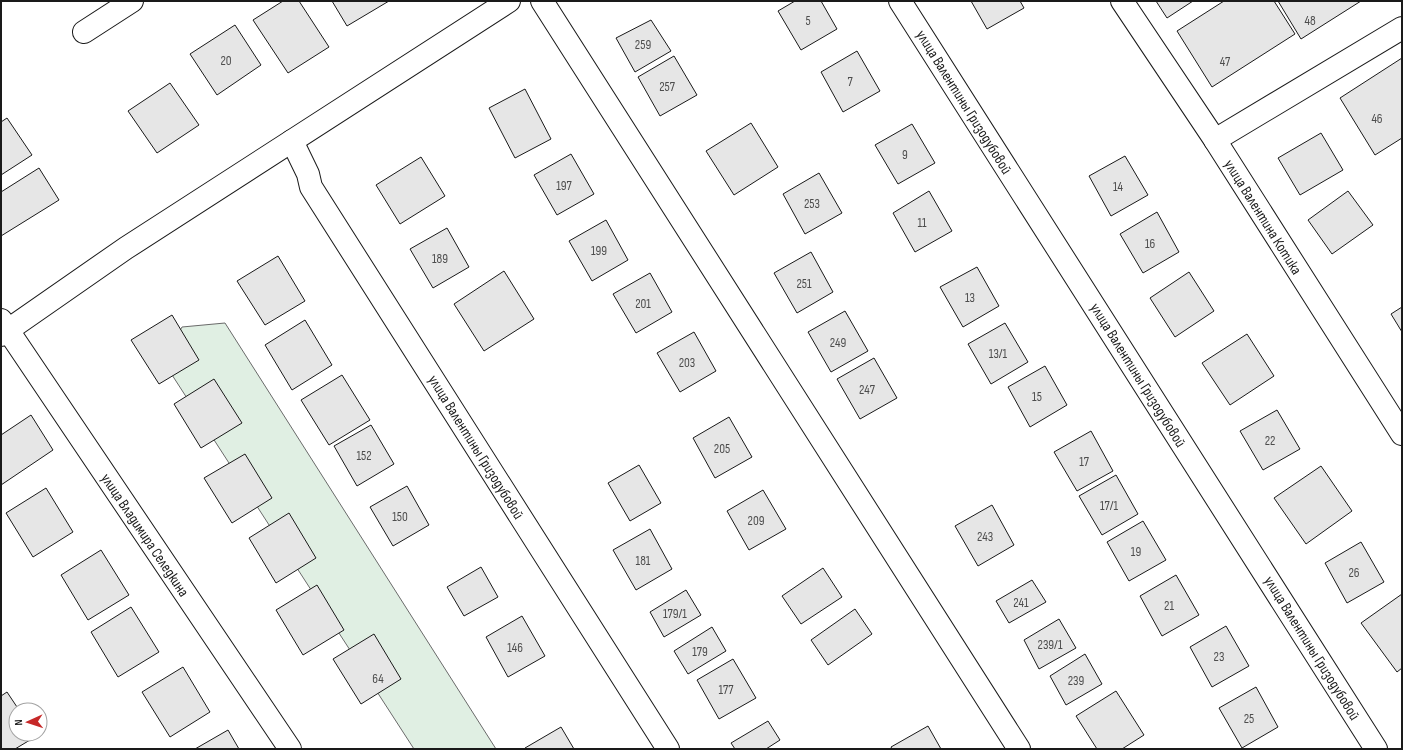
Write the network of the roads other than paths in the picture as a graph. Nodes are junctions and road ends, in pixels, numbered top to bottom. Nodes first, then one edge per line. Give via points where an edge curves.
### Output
1 (132, 1) edge
2 (509, 1) edge
3 (542, 1) edge
4 (900, 1) edge
5 (1122, 1) edge
6 (1402, 28) edge
7 (84, 32) dead end
8 (1215, 140) junction
9 (292, 141) junction
10 (3, 329) edge
11 (1402, 434) edge
12 (290, 749) edge
13 (668, 749) edge
14 (1019, 749) edge
15 (1376, 749) edge

1 - 7 street
2 - 9 street
3 - 14 street
4 - 15 street, улица Валентины Гризодубовой
5 - 8 street, улица Валентина Котика
6 - 8 street
8 - 11 street, улица Валентина Котика
9 - 10 street
9 - 13 street, улица Валентины Гризодубовой via 308,174 311,187
10 - 12 street, улица Владимира Селедкина

